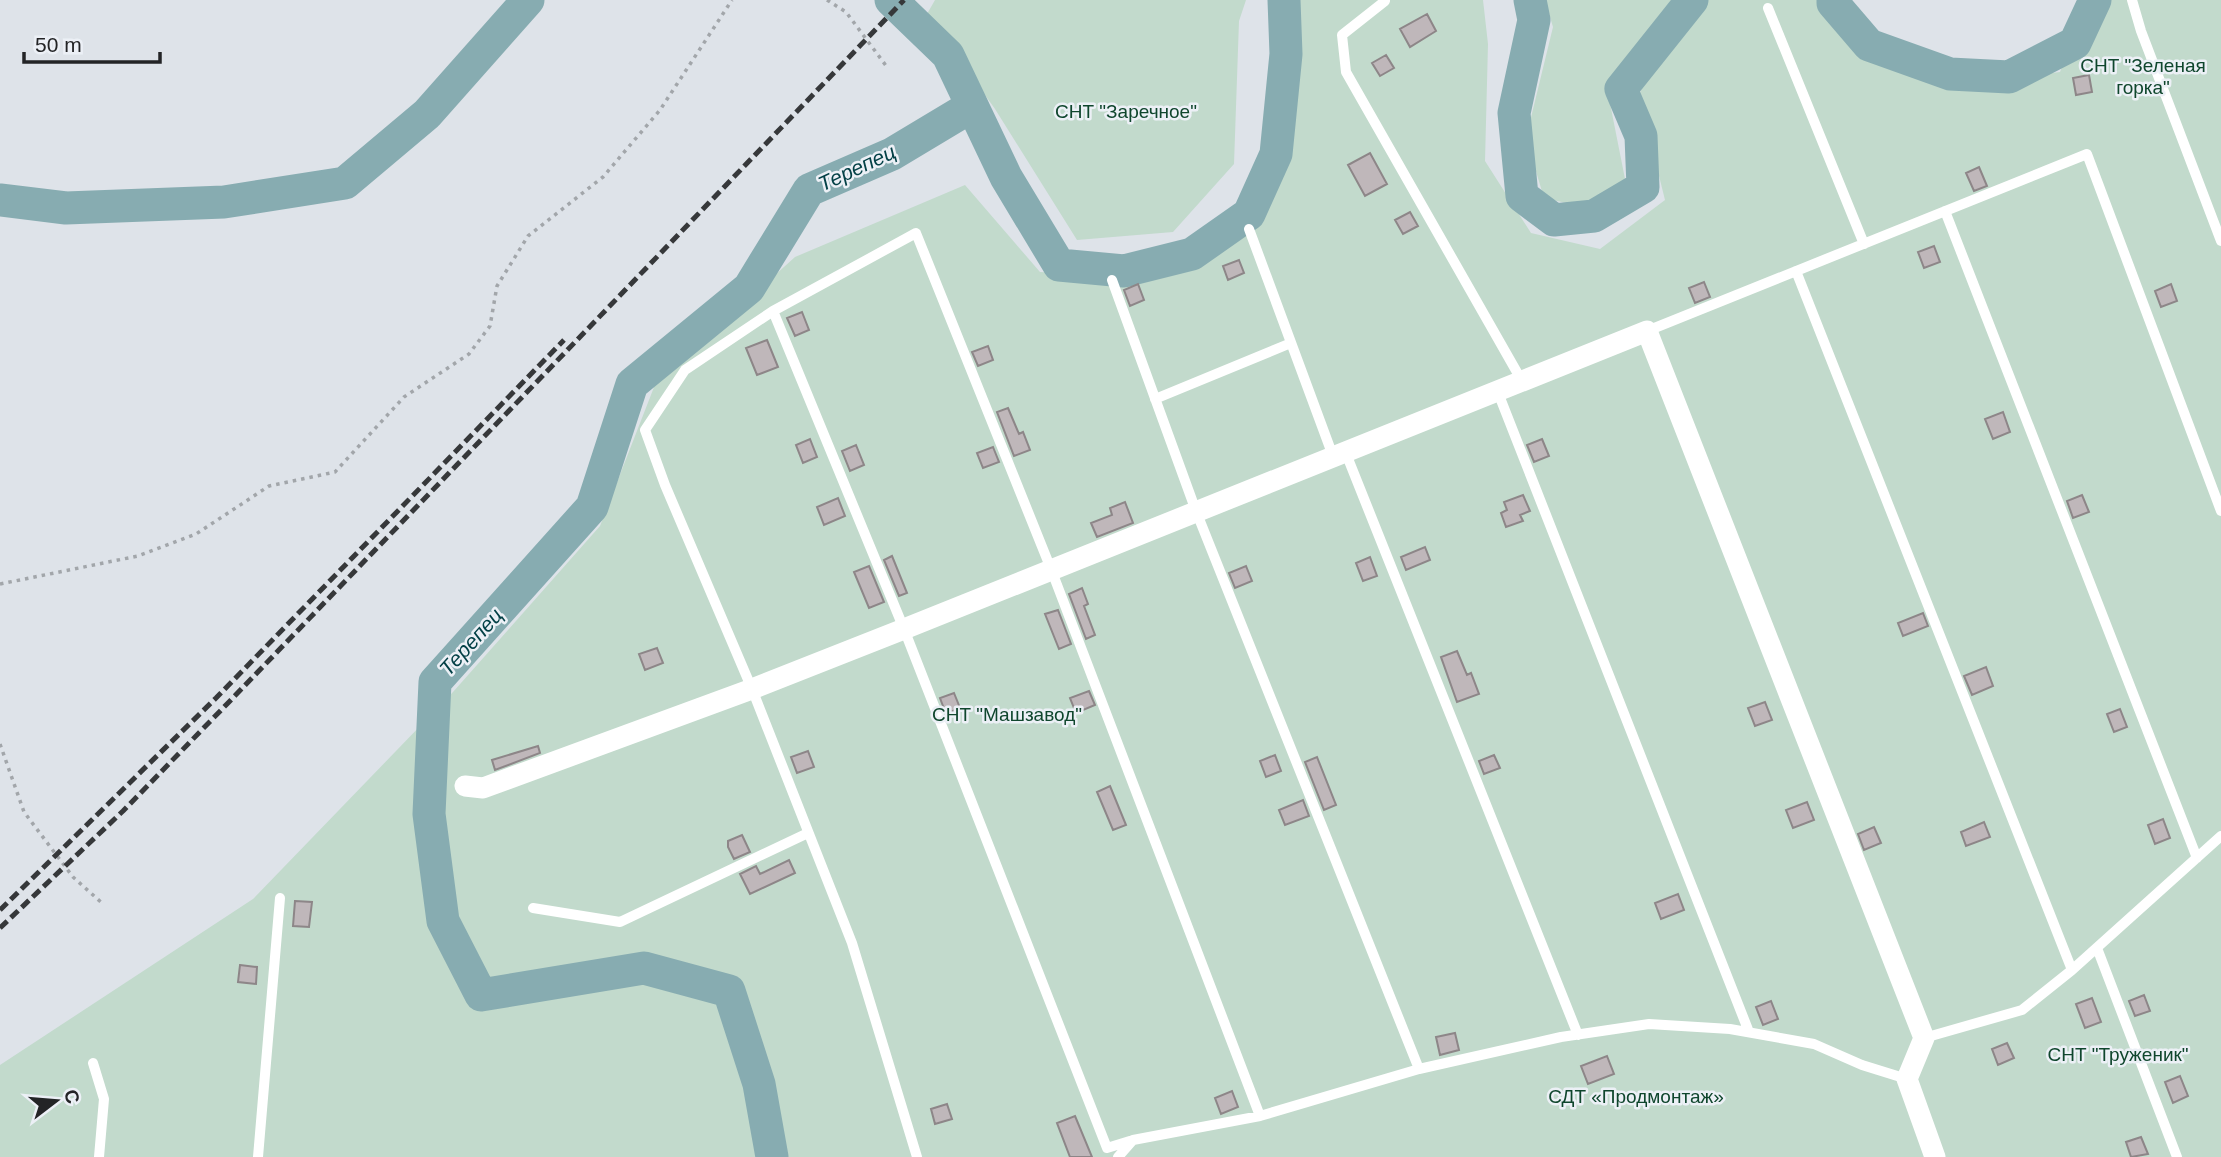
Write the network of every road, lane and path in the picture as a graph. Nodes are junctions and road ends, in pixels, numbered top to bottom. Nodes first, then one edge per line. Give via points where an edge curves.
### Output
1 (732, 0) edge
2 (827, 0) edge
3 (2132, 0) edge
4 (1385, 1) edge
5 (1768, 8) dead end
6 (887, 67) dead end
7 (1945, 211) junction
8 (1249, 229) dead end
9 (2221, 241) edge
10 (1864, 244) junction
11 (1796, 271) junction
12 (1112, 280) dead end
13 (773, 311) junction
14 (1647, 331) junction
15 (1291, 343) junction
16 (1522, 381) junction
17 (1497, 390) junction
18 (1155, 398) junction
19 (1339, 454) junction
20 (2221, 510) edge
21 (1196, 511) junction
22 (1051, 569) junction
23 (0, 584) edge
24 (904, 629) junction
25 (752, 689) junction
26 (0, 744) edge
27 (465, 786) dead end
28 (808, 833) junction
29 (2221, 836) edge
30 (2197, 858) junction
31 (279, 898) dead end
32 (103, 904) dead end
33 (533, 908) dead end
34 (2096, 948) junction
35 (2072, 970) junction
36 (1749, 1032) junction
37 (1578, 1035) junction
38 (1924, 1038) junction
39 (93, 1063) dead end
40 (1419, 1069) junction
41 (1907, 1079) junction
42 (1261, 1116) junction
43 (1133, 1140) junction
44 (99, 1157) edge
45 (258, 1157) edge
46 (917, 1157) edge
47 (1118, 1157) edge
48 (1935, 1157) edge
49 (2177, 1157) edge

1 - 23 path via 660,110 603,177 528,236 497,286 490,326 469,354 404,397 335,472 269,486 196,534 138,556
2 - 6 path via 846,12
3 - 9 lane
4 - 16 lane via 1342,35 1346,72
5 - 10 lane
7 - 10 lane
7 - 20 lane via 2087,154
7 - 30 lane
8 - 15 lane
10 - 11 lane
11 - 14 lane
11 - 35 lane
12 - 18 lane
13 - 22 lane via 916,233
13 - 24 lane
13 - 25 lane via 685,370 645,429
14 - 16 street
14 - 38 street
15 - 18 lane
15 - 19 lane
16 - 17 street
17 - 19 street
17 - 36 lane
18 - 21 lane
19 - 21 street
19 - 37 lane
21 - 22 street
21 - 40 lane
22 - 24 street
22 - 42 lane
24 - 25 street
24 - 43 lane via 1107,1148
25 - 27 street via 483,788
25 - 28 lane
26 - 32 path via 24,812 73,877
28 - 33 lane via 620,922
28 - 46 lane via 852,943
29 - 30 lane
30 - 34 lane
31 - 45 lane
34 - 35 lane
34 - 49 lane
35 - 38 lane via 2022,1010
36 - 37 lane via 1648,1024
36 - 41 lane via 1814,1044
37 - 40 lane
38 - 41 street
39 - 44 lane via 104,1099
40 - 42 lane
41 - 48 street
42 - 43 lane
43 - 47 lane

